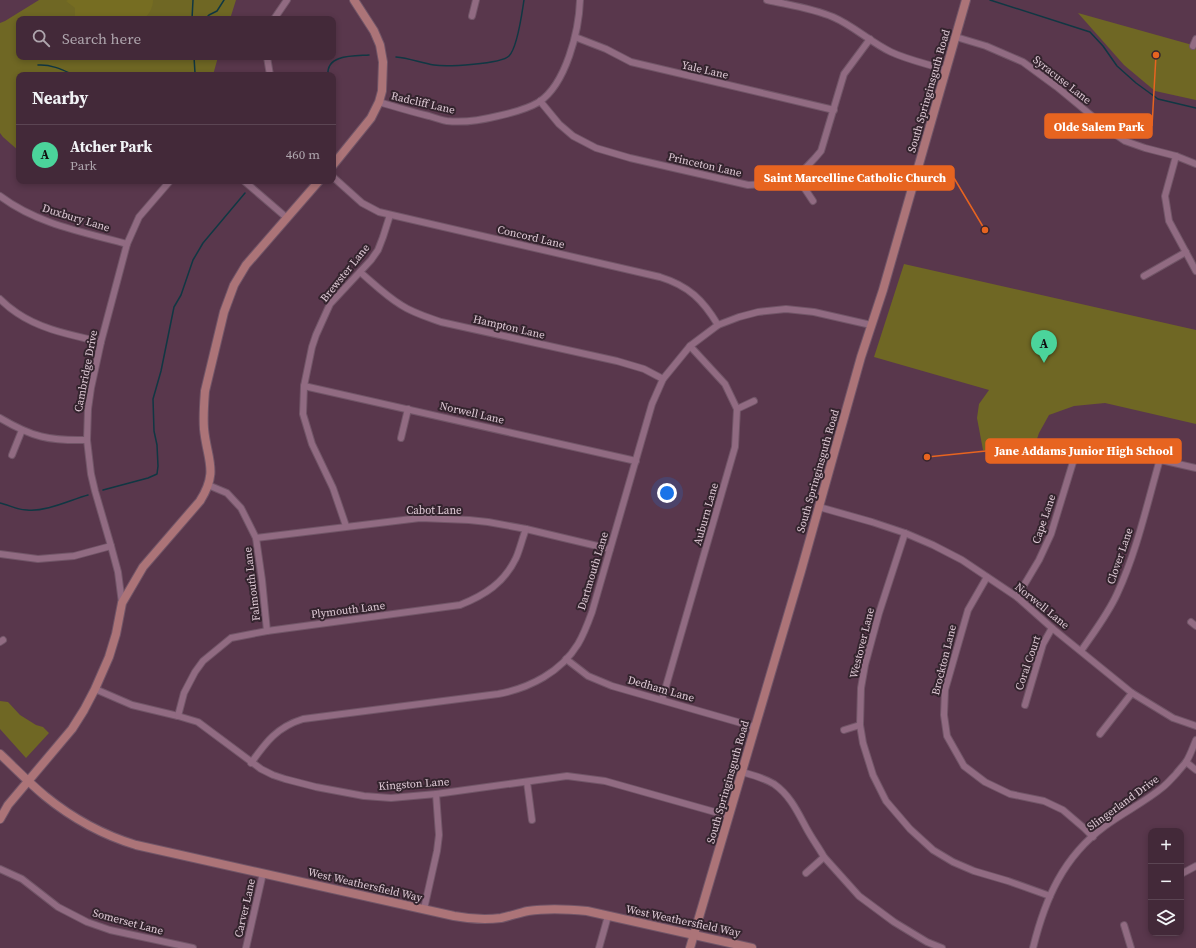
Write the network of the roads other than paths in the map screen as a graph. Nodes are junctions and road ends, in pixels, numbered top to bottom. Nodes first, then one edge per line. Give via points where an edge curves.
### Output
1 (287, 0) edge
2 (354, 0) edge
3 (476, 0) edge
4 (580, 0) edge
5 (767, 0) edge
6 (966, 0) edge
7 (276, 16) edge
8 (472, 16) dead end
9 (575, 37) junction
10 (956, 37) junction
11 (870, 39) junction
12 (1196, 39) edge
13 (1193, 46) dead end
14 (268, 60) edge
15 (946, 70) junction
16 (270, 72) edge
17 (540, 101) junction
18 (379, 102) junction
19 (834, 110) junction
20 (1176, 156) junction
21 (336, 161) edge
22 (1196, 164) edge
23 (797, 176) junction
24 (336, 180) edge
25 (167, 184) edge
26 (247, 184) edge
27 (316, 184) edge
28 (0, 196) edge
29 (813, 201) dead end
30 (390, 215) junction
31 (287, 218) junction
32 (127, 244) junction
33 (1186, 252) junction
34 (1196, 271) edge
35 (360, 272) junction
36 (1144, 276) dead end
37 (0, 299) edge
38 (718, 325) junction
39 (870, 326) junction
40 (101, 342) junction
41 (690, 346) junction
42 (663, 379) junction
43 (304, 386) junction
44 (754, 401) dead end
45 (408, 409) junction
46 (737, 409) junction
47 (0, 418) edge
48 (22, 430) junction
49 (401, 438) dead end
50 (87, 440) junction
51 (12, 454) dead end
52 (1160, 459) junction
53 (636, 461) junction
54 (1196, 468) edge
55 (208, 485) junction
56 (819, 507) junction
57 (346, 526) junction
58 (526, 529) junction
59 (905, 533) junction
60 (256, 538) junction
61 (111, 546) junction
62 (610, 550) junction
63 (0, 554) edge
64 (986, 577) junction
65 (1017, 597) junction
66 (122, 603) junction
67 (1052, 628) junction
68 (268, 631) junction
69 (1081, 651) junction
70 (566, 659) junction
71 (95, 689) junction
72 (1132, 693) junction
73 (662, 700) junction
74 (1025, 705) dead end
75 (178, 716) junction
76 (860, 725) junction
77 (1196, 726) edge
78 (755, 727) junction
79 (844, 730) dead end
80 (1100, 734) dead end
81 (1196, 740) edge
82 (0, 754) edge
83 (1186, 762) junction
84 (251, 763) junction
85 (1196, 770) edge
86 (742, 772) junction
87 (29, 781) junction
88 (527, 782) junction
89 (436, 794) junction
90 (729, 816) junction
91 (0, 819) edge
92 (532, 820) dead end
93 (1093, 837) junction
94 (824, 857) junction
95 (1196, 866) edge
96 (0, 869) edge
97 (1184, 872) edge
98 (263, 873) junction
99 (806, 873) dead end
100 (1050, 896) junction
101 (424, 910) junction
102 (608, 916) junction
103 (1124, 924) dead end
104 (695, 934) junction
105 (193, 948) edge
106 (246, 948) edge
107 (598, 948) edge
108 (690, 948) edge
109 (752, 948) edge
110 (942, 948) edge
111 (1033, 948) edge
112 (1131, 948) edge

1 - 7 street
2 - 18 street via 372,27 380,45 383,72
3 - 8 street
4 - 9 street, Radcliff Lane
5 - 11 street via 822,12 850,25
6 - 10 street, South Springinsguth Road
9 - 17 street, Radcliff Lane via 555,86
9 - 19 street, Yale Lane via 631,62
10 - 15 street, South Springinsguth Road
10 - 20 street, Syracuse Lane via 1024,62 1125,141
11 - 15 street via 904,58
11 - 19 street, Princeton Lane via 844,74
12 - 13 street
14 - 16 street
15 - 39 street, South Springinsguth Road via 883,290
17 - 18 street, Radcliff Lane via 488,119 461,121 446,121
17 - 23 street, Princeton Lane via 573,136 609,153 748,185 772,184
18 - 21 street via 371,118
19 - 23 street, Princeton Lane via 821,151
20 - 22 street, Syracuse Lane
20 - 33 street via 1165,196 1169,220
23 - 29 street
24 - 30 street, Concord Lane via 362,203
25 - 32 street, Cambridge Drive via 139,217
26 - 31 street
27 - 31 street
28 - 32 street, Duxbury Lane via 28,214 49,222
30 - 35 street, Brewster Lane via 378,250
30 - 38 street, Concord Lane via 666,279 682,286 699,299
31 - 55 street via 246,265 234,285 224,312 204,402 204,429 211,468
32 - 40 street, Cambridge Drive
33 - 34 street
33 - 36 street
35 - 42 street, Hampton Lane via 390,298 420,315 441,322 617,361 644,369
35 - 43 street, Brewster Lane via 330,304 314,341
37 - 40 street via 40,326
38 - 39 street, Dartmouth Lane via 751,313 786,309 814,312
38 - 41 street, Dartmouth Lane
39 - 56 street, South Springinsguth Road
40 - 50 street, Cambridge Drive via 88,409
41 - 42 street, Dartmouth Lane
41 - 46 street, Auburn Lane via 725,384
42 - 53 street, Dartmouth Lane via 652,404
43 - 45 street, Norwell Lane
43 - 57 street, Brewster Lane via 303,414 312,444 333,488
44 - 46 street
45 - 49 street
45 - 53 street, Norwell Lane
46 - 73 street, Auburn Lane via 735,448
47 - 48 street
48 - 50 street via 56,440
48 - 51 street
50 - 61 street, Cambridge Drive via 91,474
52 - 54 street
52 - 65 street, Cape Lane via 1091,444 1082,445 1077,449 1048,541 1040,560
52 - 69 street, Clover Lane via 1125,577 1105,616
53 - 62 street, Dartmouth Lane
55 - 60 street, Falmouth Lane via 227,493 241,508
55 - 66 street via 200,501 143,567
56 - 59 street, Norwell Lane
56 - 78 street, South Springinsguth Road
57 - 58 street, Cabot Lane via 420,518 469,520
57 - 60 street, Cabot Lane
58 - 62 street, Cabot Lane
58 - 68 street, Plymouth Lane via 516,557 505,576 487,592 470,601 451,607
59 - 64 street, Norwell Lane via 962,560
59 - 76 street, Westover Lane via 865,664 861,688
60 - 68 street, Falmouth Lane
61 - 63 street via 74,556 38,559
61 - 66 street, Cambridge Drive
62 - 70 street, Dartmouth Lane via 585,631
64 - 65 street, Norwell Lane
64 - 93 street, Brockton Lane via 968,610 945,690 944,715 947,736 964,766 985,782 1010,794 1044,801 1063,810
65 - 67 street, Norwell Lane
66 - 71 street via 109,657
67 - 69 street, Norwell Lane
67 - 74 street, Coral Court via 1043,644
68 - 75 street, Plymouth Lane via 231,638 203,661 184,693
69 - 72 street, Norwell Lane
70 - 73 street, Dedham Lane via 598,681
70 - 84 street, Dartmouth Lane via 540,679 510,692 296,721 273,735
71 - 75 street, Kingston Lane via 132,705
71 - 87 street via 72,729
72 - 77 street, Norwell Lane via 1174,718
72 - 80 street
73 - 78 street, Dedham Lane
75 - 84 street, Kingston Lane via 198,722
76 - 79 street
76 - 100 street, Westover Lane via 867,758 886,801 926,844 962,866
78 - 86 street, South Springinsguth Road
81 - 83 street, Slingerland Drive
82 - 87 street, West Weathersfield Way
83 - 85 street
83 - 93 street, Slingerland Drive via 1165,786
84 - 89 street, Kingston Lane via 285,780 364,796 391,798
86 - 90 street, South Springinsguth Road
86 - 94 street via 764,779 785,793 795,805
87 - 91 street via 8,805
87 - 98 street, West Weathersfield Way via 69,814 110,836 136,845
88 - 89 street, Kingston Lane
88 - 90 street, Kingston Lane via 567,776 605,781
88 - 92 street
89 - 101 street via 439,835
90 - 104 street, South Springinsguth Road
93 - 100 street, Slingerland Drive via 1062,872
94 - 99 street
94 - 110 street via 859,896 894,922
95 - 97 street
96 - 105 street, Somerset Lane via 22,879 58,907 87,922 110,930
98 - 101 street, West Weathersfield Way
98 - 106 street, Carver Lane
100 - 111 street, Slingerland Drive via 1039,923
101 - 102 street, West Weathersfield Way via 474,919 503,917 553,908
102 - 104 street, West Weathersfield Way
102 - 107 street
103 - 112 street
104 - 108 street, South Springinsguth Road
104 - 109 street, West Weathersfield Way

